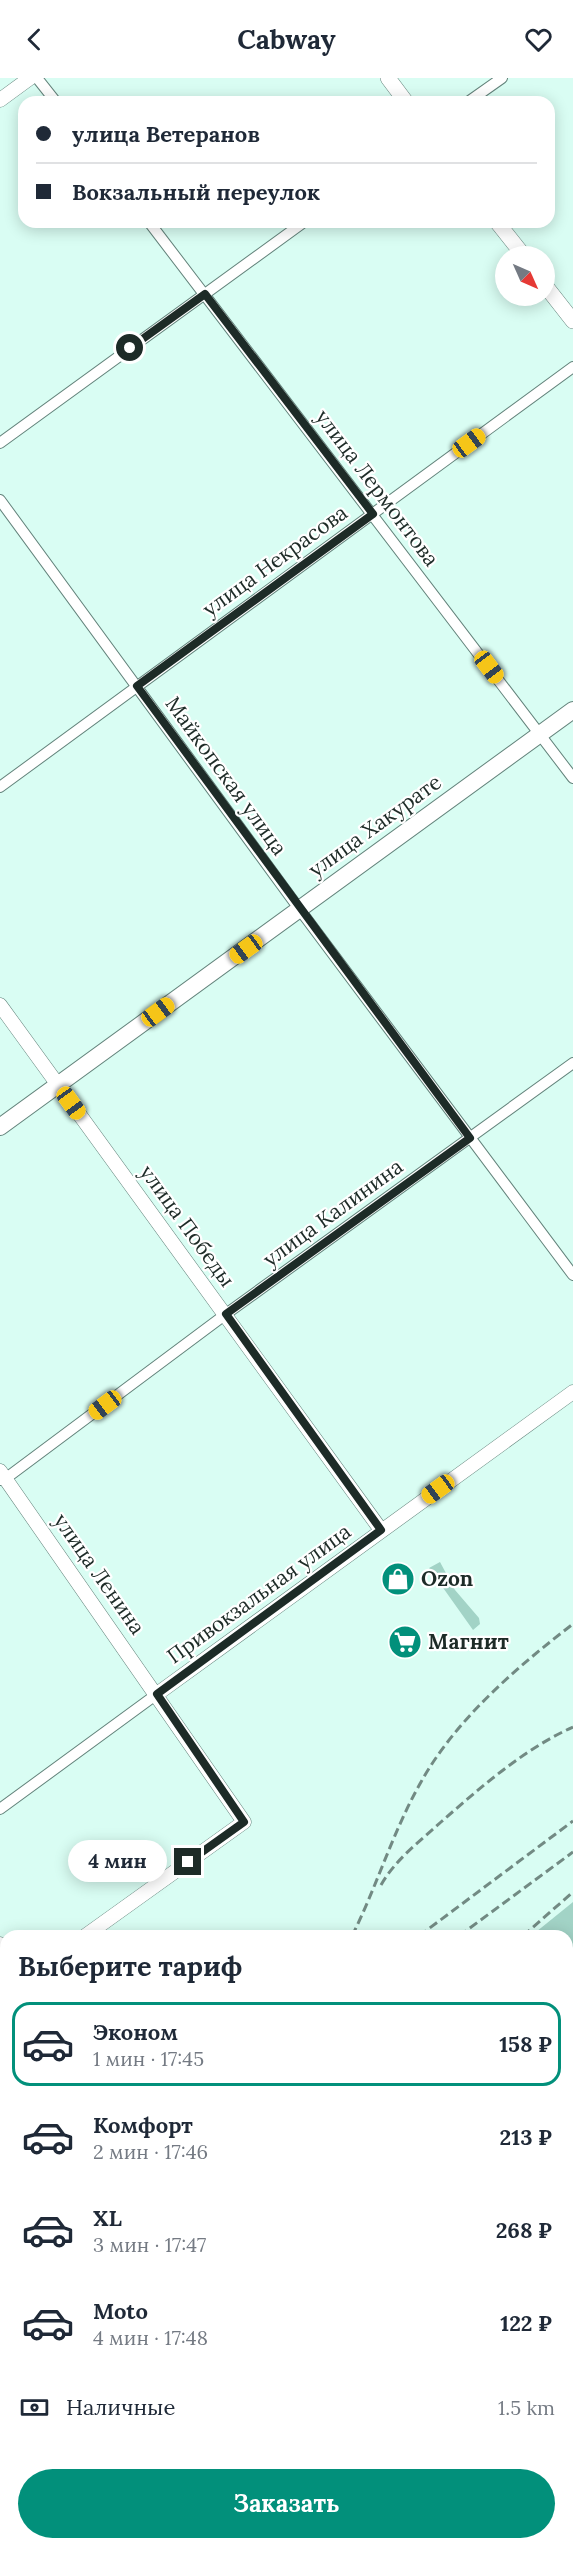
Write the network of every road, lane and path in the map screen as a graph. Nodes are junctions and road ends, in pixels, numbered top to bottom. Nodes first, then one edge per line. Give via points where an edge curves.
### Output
1 (30, 78) edge
2 (37, 78) edge
3 (388, 78) edge
4 (502, 78) edge
5 (51, 96) edge
6 (402, 96) edge
7 (476, 96) edge
8 (0, 100) edge
9 (154, 228) edge
10 (296, 228) edge
11 (502, 228) edge
12 (516, 246) edge
13 (205, 294) junction
14 (555, 298) edge
15 (573, 321) edge
16 (573, 367) edge
17 (0, 443) edge
18 (0, 500) edge
19 (373, 514) junction
20 (137, 686) junction
21 (573, 710) edge
22 (540, 734) junction
23 (573, 778) edge
24 (0, 787) edge
25 (300, 910) junction
26 (0, 1005) edge
27 (573, 1063) edge
28 (58, 1085) junction
29 (0, 1127) edge
30 (470, 1138) junction
31 (573, 1275) edge
32 (226, 1314) junction
33 (573, 1392) edge
34 (2, 1476) edge
35 (381, 1530) junction
36 (157, 1694) junction
37 (0, 1809) edge
38 (93, 1930) edge

1 - 8 street
2 - 5 street
3 - 6 main road
4 - 7 street
9 - 13 street, улица Лермонтова
10 - 13 street
11 - 12 main road
13 - 17 street
13 - 19 street, улица Лермонтова
14 - 15 main road
16 - 19 street, улица Некрасова
18 - 20 street, Майкопская улица
19 - 20 street, улица Некрасова
19 - 22 street, улица Лермонтова
20 - 24 street, улица Некрасова
20 - 25 street, Майкопская улица
21 - 22 main road, улица Хакурате
22 - 23 street, улица Лермонтова
22 - 25 main road, улица Хакурате
25 - 28 main road, улица Хакурате
25 - 30 street, Майкопская улица
26 - 28 street, улица Победы
27 - 30 street, улица Калинина
28 - 29 main road, улица Хакурате
28 - 32 street, улица Победы
30 - 31 street, Майкопская улица
30 - 32 street, улица Калинина
32 - 34 street, улица Калинина
32 - 35 street, улица Победы
33 - 35 street, Привокзальная улица
34 - 36 street, улица Ленина
35 - 36 street, Привокзальная улица
36 - 37 street, Привокзальная улица
36 - 38 street, улица Ленина via 244,1822

